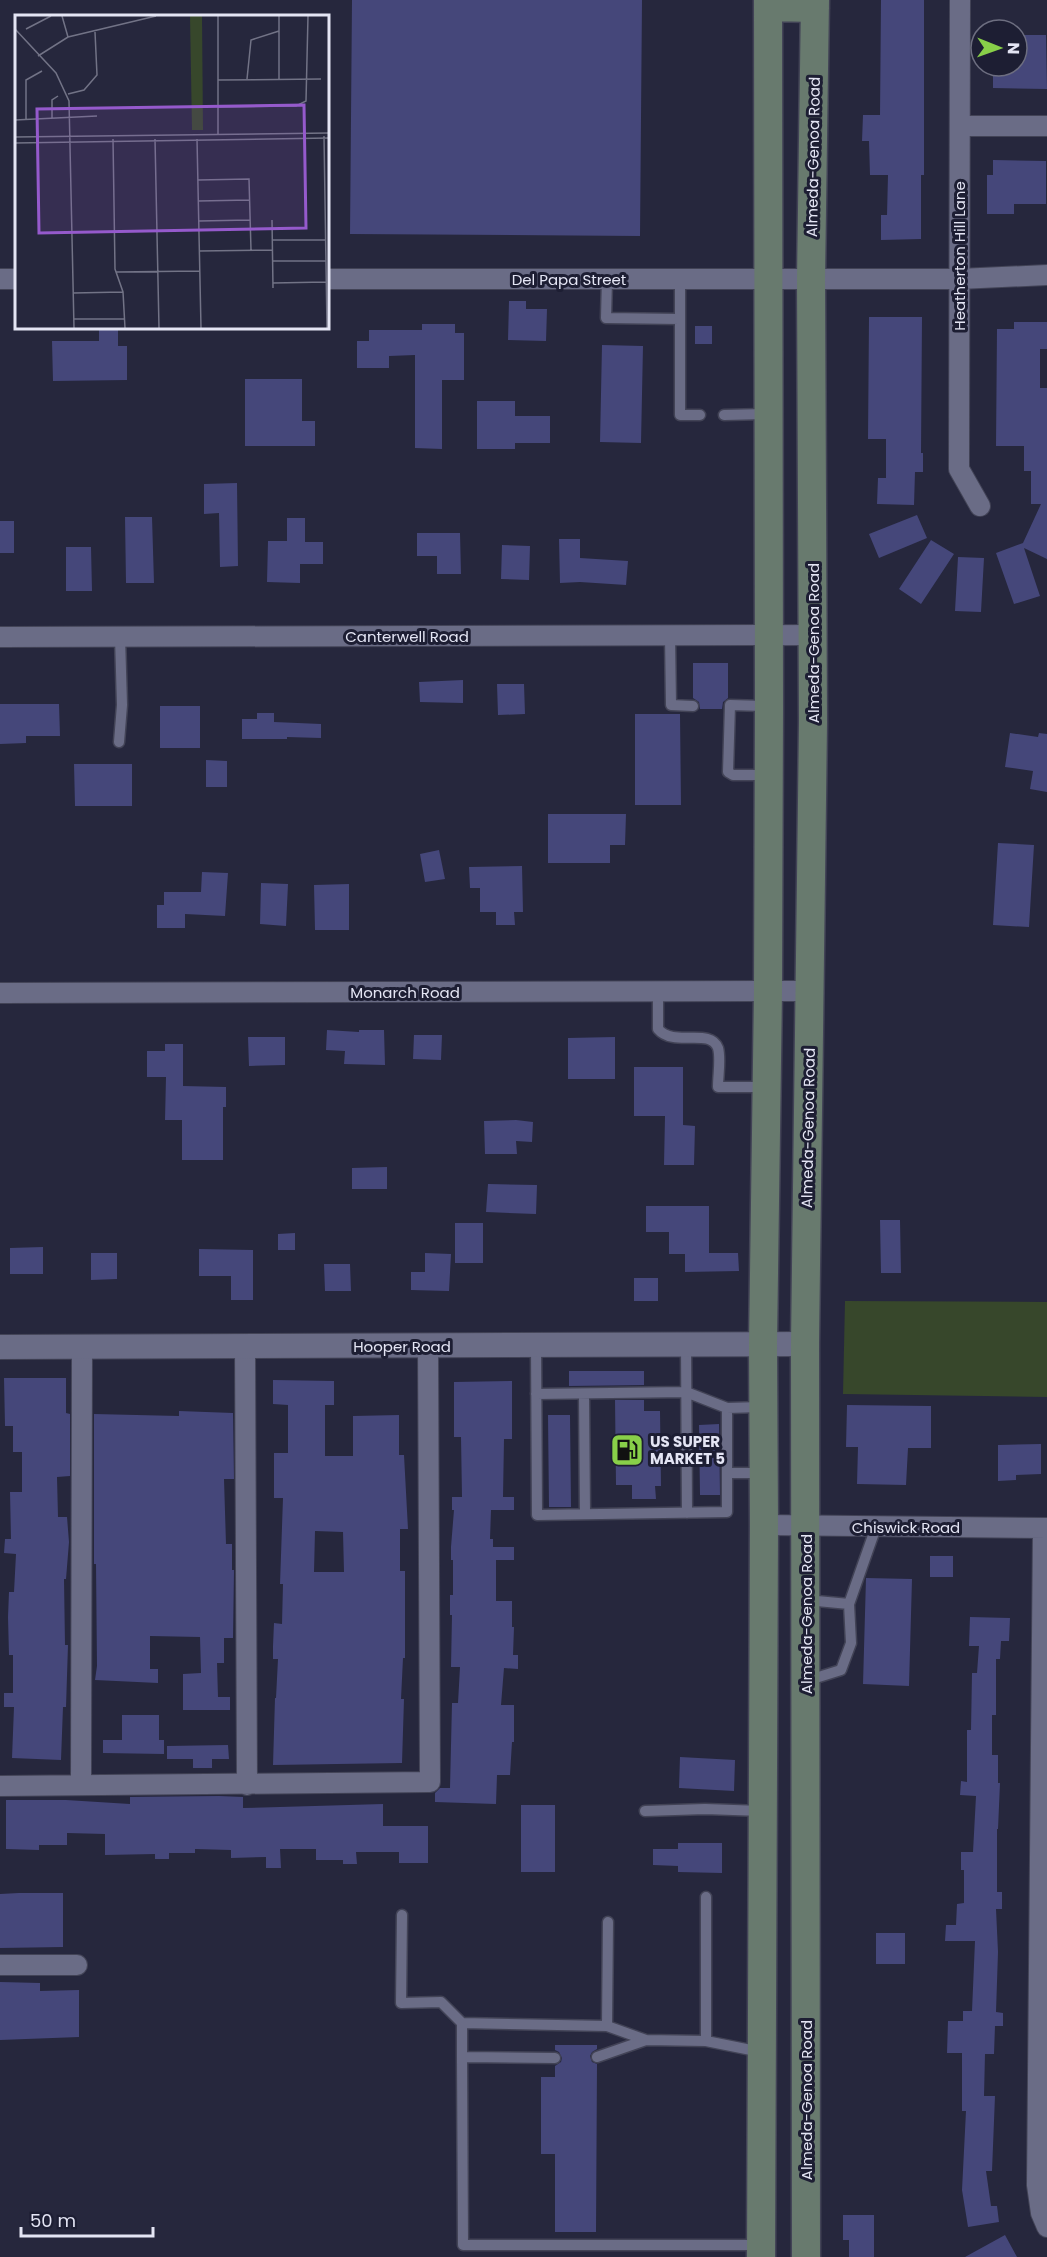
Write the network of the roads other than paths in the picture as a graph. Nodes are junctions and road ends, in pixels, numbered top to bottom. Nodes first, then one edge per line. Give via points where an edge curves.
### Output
1 (960, 0) edge
2 (768, 4) edge
3 (815, 4) edge
4 (960, 126) junction
5 (1047, 126) edge
6 (1047, 275) edge
7 (328, 279) edge
8 (607, 279) junction
9 (680, 279) junction
10 (768, 279) junction
11 (811, 279) junction
12 (959, 279) junction
13 (680, 319) junction
14 (768, 414) junction
15 (700, 415) dead end
16 (724, 415) dead end
17 (980, 506) dead end
18 (814, 635) junction
19 (670, 636) junction
20 (769, 636) junction
21 (0, 637) edge
22 (120, 637) junction
23 (693, 706) dead end
24 (769, 706) junction
25 (119, 742) dead end
26 (768, 775) junction
27 (811, 991) junction
28 (658, 992) junction
29 (768, 992) junction
30 (0, 993) edge
31 (766, 1087) junction
32 (686, 1344) junction
33 (763, 1344) junction
34 (805, 1344) junction
35 (536, 1345) junction
36 (245, 1346) junction
37 (428, 1346) junction
38 (0, 1347) edge
39 (82, 1347) junction
40 (686, 1392) junction
41 (536, 1394) junction
42 (584, 1394) junction
43 (764, 1407) junction
44 (727, 1408) junction
45 (727, 1473) junction
46 (764, 1473) junction
47 (687, 1513) junction
48 (585, 1514) junction
49 (764, 1525) junction
50 (806, 1526) junction
51 (876, 1527) junction
52 (1045, 1528) edge
53 (806, 1600) junction
54 (849, 1604) junction
55 (806, 1680) junction
56 (81, 1785) junction
57 (247, 1785) junction
58 (0, 1786) edge
59 (645, 1811) dead end
60 (762, 1811) junction
61 (706, 1897) dead end
62 (402, 1915) dead end
63 (608, 1922) dead end
64 (0, 1965) edge
65 (77, 1965) dead end
66 (462, 2023) junction
67 (607, 2026) junction
68 (646, 2040) junction
69 (706, 2041) junction
70 (761, 2052) junction
71 (807, 2055) junction
72 (462, 2056) junction
73 (597, 2057) dead end
74 (555, 2058) dead end
75 (1047, 2227) edge
76 (761, 2251) edge
77 (806, 2257) edge

1 - 4 street, Heatherton Hill Lane
2 - 3 main road
2 - 10 main road
3 - 11 main road, Almeda-Genoa Road
4 - 5 street
4 - 12 street, Heatherton Hill Lane
6 - 12 street, Del Papa Street
7 - 8 street, Del Papa Street
8 - 9 street, Del Papa Street
8 - 13 lane via 606,318
9 - 10 street, Del Papa Street
9 - 13 lane
10 - 11 street, Del Papa Street
10 - 14 main road
11 - 12 street, Del Papa Street
11 - 18 main road, Almeda-Genoa Road
12 - 17 street, Heatherton Hill Lane via 959,469
13 - 15 lane via 680,415
14 - 16 lane
14 - 20 main road
18 - 20 street, Canterwell Road
18 - 27 main road, Almeda-Genoa Road
19 - 20 street, Canterwell Road
19 - 22 street, Canterwell Road
19 - 23 lane via 671,705
20 - 24 main road
21 - 22 street, Canterwell Road
22 - 25 lane
24 - 26 main road
24 - 26 lane via 729,707 728,772
26 - 29 main road
27 - 29 street, Monarch Road
27 - 34 main road, Almeda-Genoa Road
28 - 29 street, Monarch Road
28 - 30 street, Monarch Road
28 - 31 lane via 658,1029 663,1035 714,1042 718,1049 718,1087
29 - 31 main road
31 - 33 main road
32 - 33 street, Hooper Road
32 - 35 street, Hooper Road
32 - 40 lane
33 - 34 street, Hooper Road
33 - 43 main road
34 - 50 main road, Almeda-Genoa Road
35 - 37 street, Hooper Road
35 - 41 lane
36 - 37 street, Hooper Road
36 - 39 street, Hooper Road
36 - 57 street
37 - 57 street via 430,1782
38 - 39 street, Hooper Road
39 - 56 street
40 - 42 lane
40 - 44 lane
40 - 47 lane
41 - 42 lane
41 - 48 lane via 537,1515
42 - 48 lane
43 - 44 lane
43 - 46 main road
44 - 45 lane
45 - 46 lane
45 - 47 lane via 727,1512
46 - 49 main road
47 - 48 lane
49 - 50 street, Chiswick Road
49 - 60 main road
50 - 51 street, Chiswick Road
50 - 53 main road, Almeda-Genoa Road
51 - 52 street, Chiswick Road
51 - 54 lane
52 - 75 street via 1036,2185
53 - 54 lane
53 - 55 main road, Almeda-Genoa Road
54 - 55 lane via 851,1643 841,1670
55 - 71 main road, Almeda-Genoa Road
56 - 57 street
56 - 58 street
59 - 60 lane
60 - 70 main road
61 - 69 lane
62 - 66 lane via 401,2003 441,2002
63 - 67 lane
64 - 65 street
66 - 67 lane
66 - 72 lane
67 - 68 lane
68 - 69 lane
68 - 73 lane
69 - 70 lane
70 - 71 main road
70 - 76 main road
71 - 77 main road, Almeda-Genoa Road
72 - 74 lane
72 - 76 lane via 463,2245

